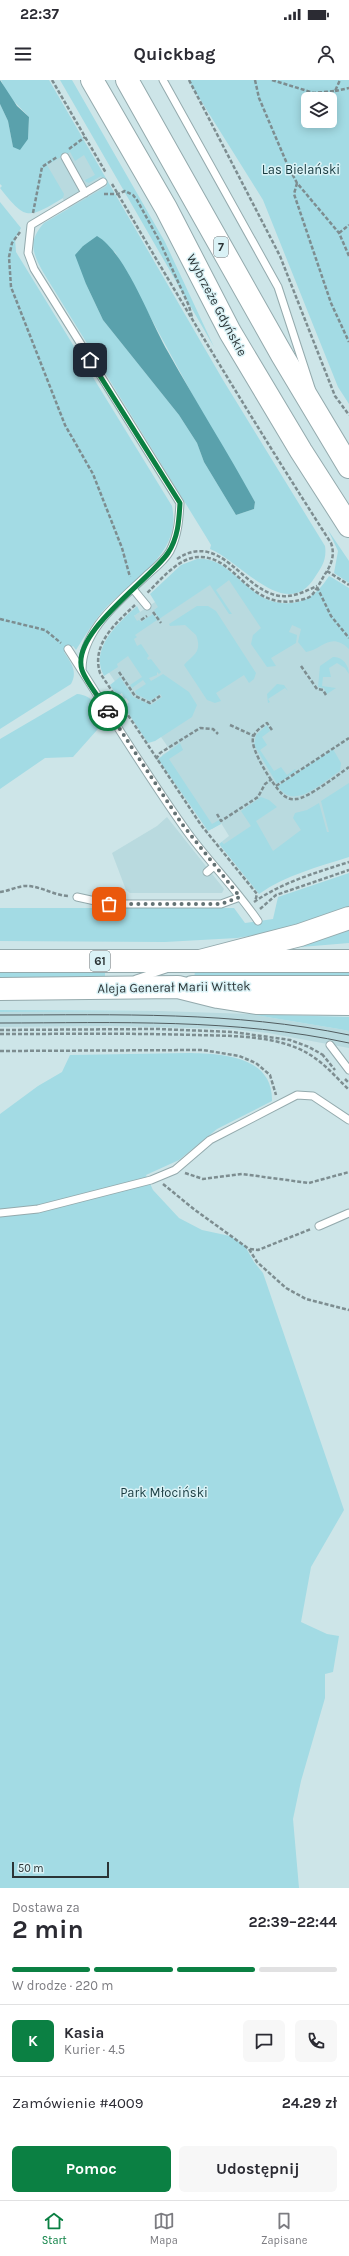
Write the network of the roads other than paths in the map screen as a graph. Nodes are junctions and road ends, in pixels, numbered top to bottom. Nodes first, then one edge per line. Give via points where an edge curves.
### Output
1 (92, 80) edge
2 (127, 80) edge
3 (163, 80) edge
4 (65, 154) road end
5 (107, 182) road end
6 (85, 193) junction
7 (317, 414) junction
8 (349, 467) edge
9 (349, 526) edge
10 (133, 589) junction
11 (147, 606) dead end
12 (68, 649) road end
13 (82, 670) junction
14 (214, 866) junction
15 (207, 872) dead end
16 (77, 897) road end
17 (240, 897) junction
18 (349, 918) edge
19 (258, 921) dead end
20 (0, 961) edge
21 (108, 961) junction
22 (197, 961) junction
23 (349, 961) edge
24 (152, 974) junction
25 (184, 986) junction
26 (349, 986) edge
27 (111, 988) junction
28 (0, 989) edge
29 (349, 1004) edge
30 (330, 1045) dead end
31 (349, 1070) edge
32 (349, 1120) edge
33 (349, 1212) edge
34 (0, 1213) edge
35 (319, 1226) road end

1 - 9 main road, Wybrzeże Gdyńskie via 166,208 230,332
2 - 7 main road, 7
3 - 7 lane via 278,287 309,377
4 - 6 lane
5 - 6 lane
6 - 10 lane via 31,225 28,253 34,269 180,503 178,527 169,552
7 - 8 main road, 7
10 - 11 lane
10 - 13 lane via 105,616 88,640 82,658
12 - 13 lane
13 - 14 lane via 160,794
14 - 15 lane
14 - 17 lane
16 - 17 lane via 109,904 221,904
17 - 19 lane
18 - 22 main road via 274,943
20 - 21 main road, Aleja Generał Marii Wittek / 61
21 - 22 main road, Aleja Generał Marii Wittek / 61
21 - 24 lane
22 - 23 main road, Aleja Generał Marii Wittek / 61
22 - 24 lane
24 - 25 lane
24 - 27 lane
25 - 26 main road, Aleja Generał Marii Wittek
25 - 27 main road, Aleja Generał Marii Wittek / 61
25 - 29 main road, 61 via 249,1003
27 - 28 main road, Aleja Generał Marii Wittek / 61
30 - 31 lane
32 - 34 lane via 313,1096 297,1095 210,1140 175,1170 151,1180 38,1209
33 - 35 lane

